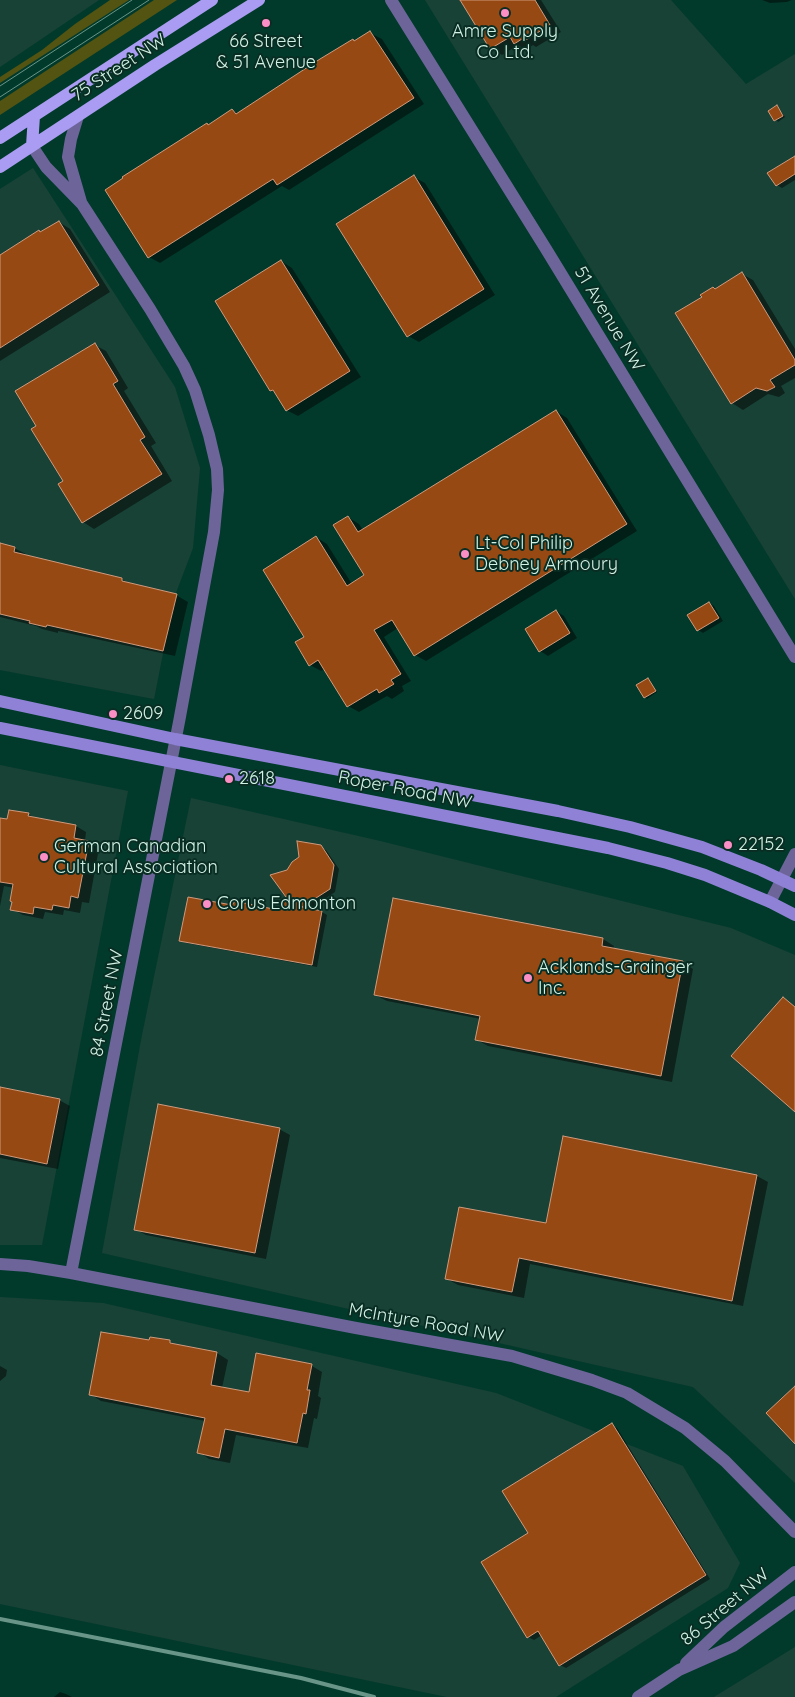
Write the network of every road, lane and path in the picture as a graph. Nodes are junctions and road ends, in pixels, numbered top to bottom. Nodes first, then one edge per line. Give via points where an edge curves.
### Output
1 (212, 0) edge
2 (259, 0) edge
3 (391, 0) edge
4 (34, 116) junction
5 (78, 116) junction
6 (0, 138) edge
7 (32, 146) junction
8 (0, 167) edge
9 (82, 204) junction
10 (795, 657) edge
11 (0, 701) edge
12 (0, 728) edge
13 (175, 739) junction
14 (170, 762) junction
15 (795, 854) edge
16 (782, 879) junction
17 (795, 886) edge
18 (770, 902) junction
19 (795, 915) edge
20 (0, 1264) edge
21 (71, 1273) junction
22 (795, 1532) edge
23 (795, 1572) edge
24 (795, 1602) edge
25 (679, 1670) junction
26 (638, 1697) edge

1 - 4 main road, 75 Street NW
2 - 5 main road, 75 Street NW
3 - 10 street, 51 Avenue NW
4 - 6 main road, 75 Street NW
4 - 7 main road
5 - 7 main road, 75 Street NW
5 - 9 street via 68,157
7 - 8 main road, 75 Street NW
7 - 9 street via 46,167
9 - 13 street, 84 Street NW via 184,366 203,413 216,469 218,490 214,532
11 - 13 main road, Roper Road NW
12 - 14 main road, Roper Road NW
13 - 14 street, 84 Street NW
13 - 16 main road, Roper Road NW via 621,825 702,847
14 - 18 main road, Roper Road NW via 608,848 705,875
14 - 21 street, 84 Street NW
15 - 16 street
16 - 17 main road, Roper Road NW
16 - 18 street
18 - 19 main road, Roper Road NW
20 - 21 street, McIntyre Road NW
21 - 22 street, McIntyre Road NW via 512,1356 592,1380 626,1393 684,1428 725,1462
23 - 25 street, 86 Street NW via 724,1627
24 - 25 street, 86 Street NW via 733,1646
25 - 26 street, 86 Street NW

